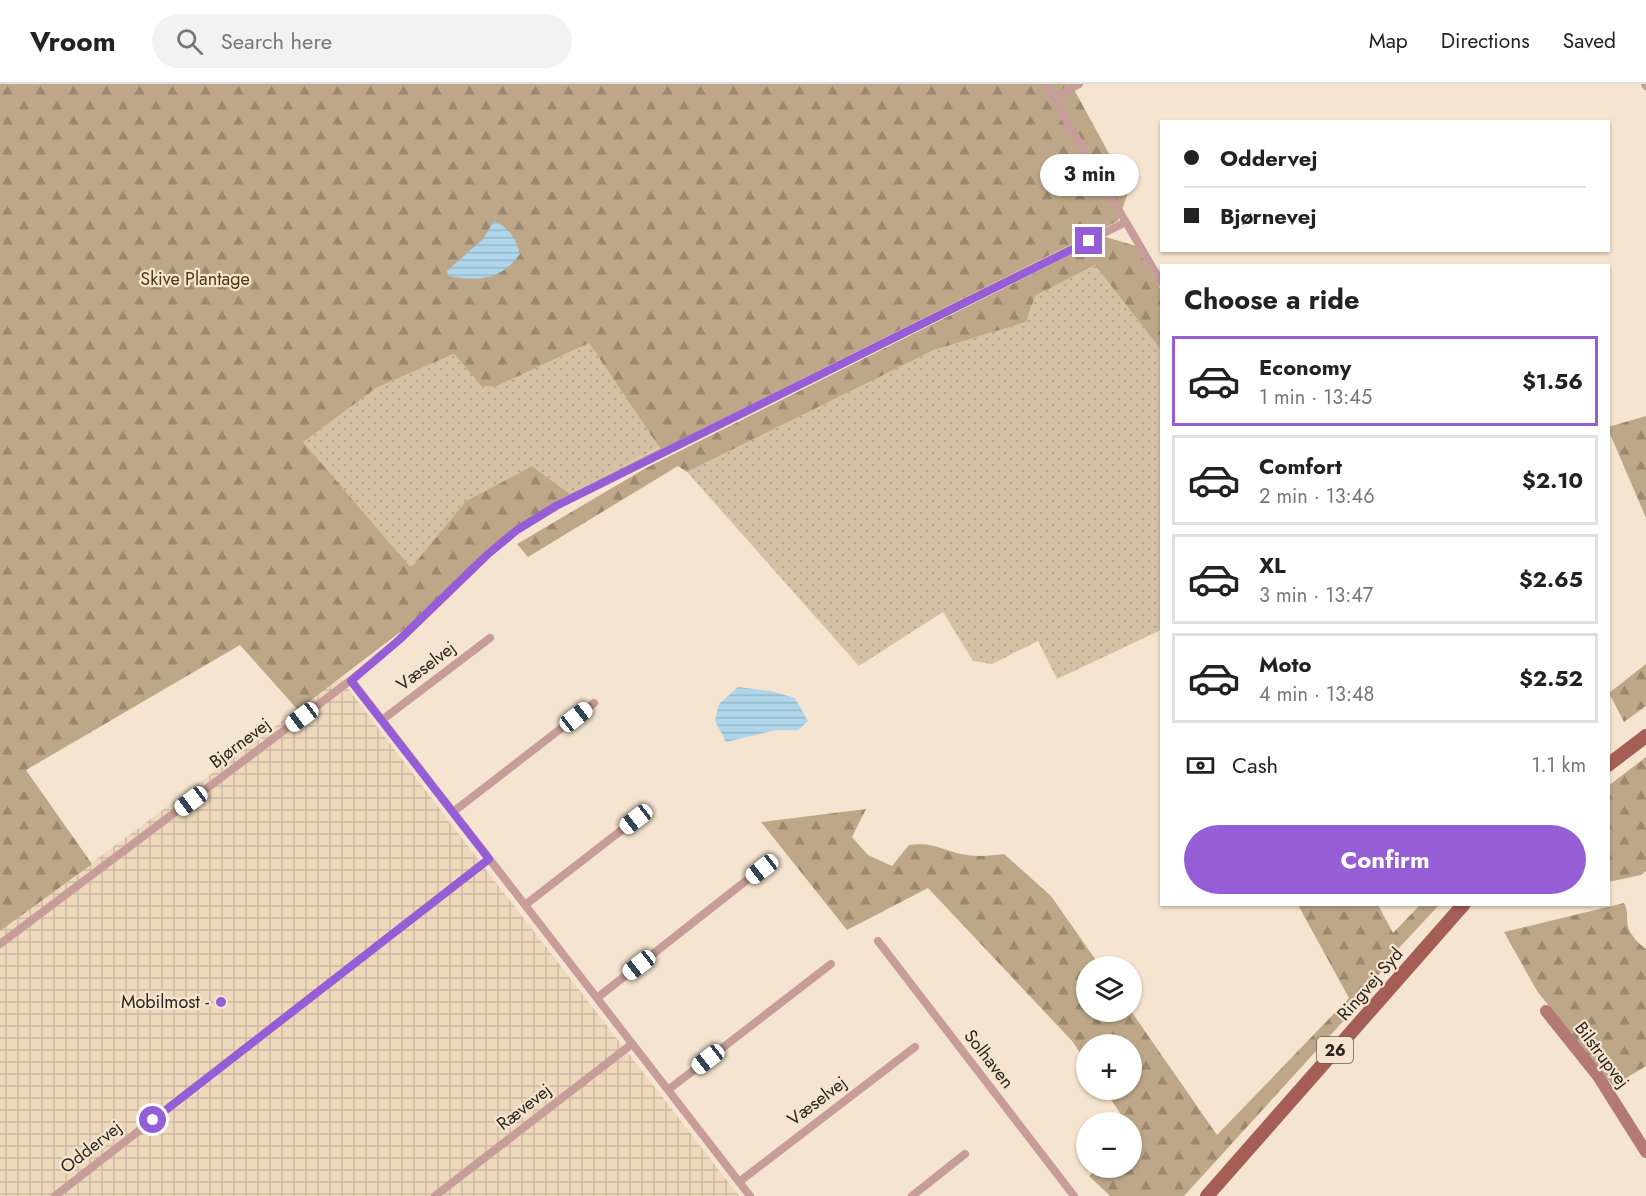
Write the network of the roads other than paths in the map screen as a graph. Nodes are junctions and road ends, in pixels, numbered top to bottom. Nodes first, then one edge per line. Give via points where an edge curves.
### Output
1 (1045, 84) edge
2 (1079, 84) edge
3 (1054, 98) junction
4 (1126, 222) junction
5 (1160, 280) edge
6 (490, 638) dead end
7 (351, 681) junction
8 (594, 703) dead end
9 (382, 720) junction
10 (1646, 736) edge
11 (1610, 763) edge
12 (453, 812) junction
13 (645, 812) dead end
14 (489, 859) junction
15 (762, 869) dead end
16 (525, 905) junction
17 (1462, 906) edge
18 (878, 941) dead end
19 (0, 944) edge
20 (831, 964) dead end
21 (597, 998) junction
22 (1546, 1011) dead end
23 (633, 1044) junction
24 (915, 1047) dead end
25 (668, 1090) junction
26 (1646, 1152) edge
27 (965, 1154) dead end
28 (739, 1182) junction
29 (55, 1196) edge
30 (435, 1196) edge
31 (750, 1196) edge
32 (912, 1196) edge
33 (1074, 1196) edge
34 (1207, 1196) edge

1 - 3 street
2 - 3 street
3 - 4 street
4 - 5 street
4 - 7 street, Bjørnevej via 556,506 488,554
6 - 9 street, Væselvej
7 - 9 street
7 - 19 street, Bjørnevej
8 - 12 street
9 - 12 street
10 - 11 main road
12 - 14 street
13 - 16 street
14 - 16 street
14 - 29 street, Oddervej
15 - 21 street
16 - 21 street
17 - 34 main road, Ringvej Syd / 26
18 - 33 street, Solhaven
20 - 25 street
21 - 23 street
22 - 26 street, Bilstrupvej via 1598,1077
23 - 25 street
23 - 30 street, Rævevej
24 - 28 street, Væselvej
25 - 28 street
27 - 32 street
28 - 31 street

